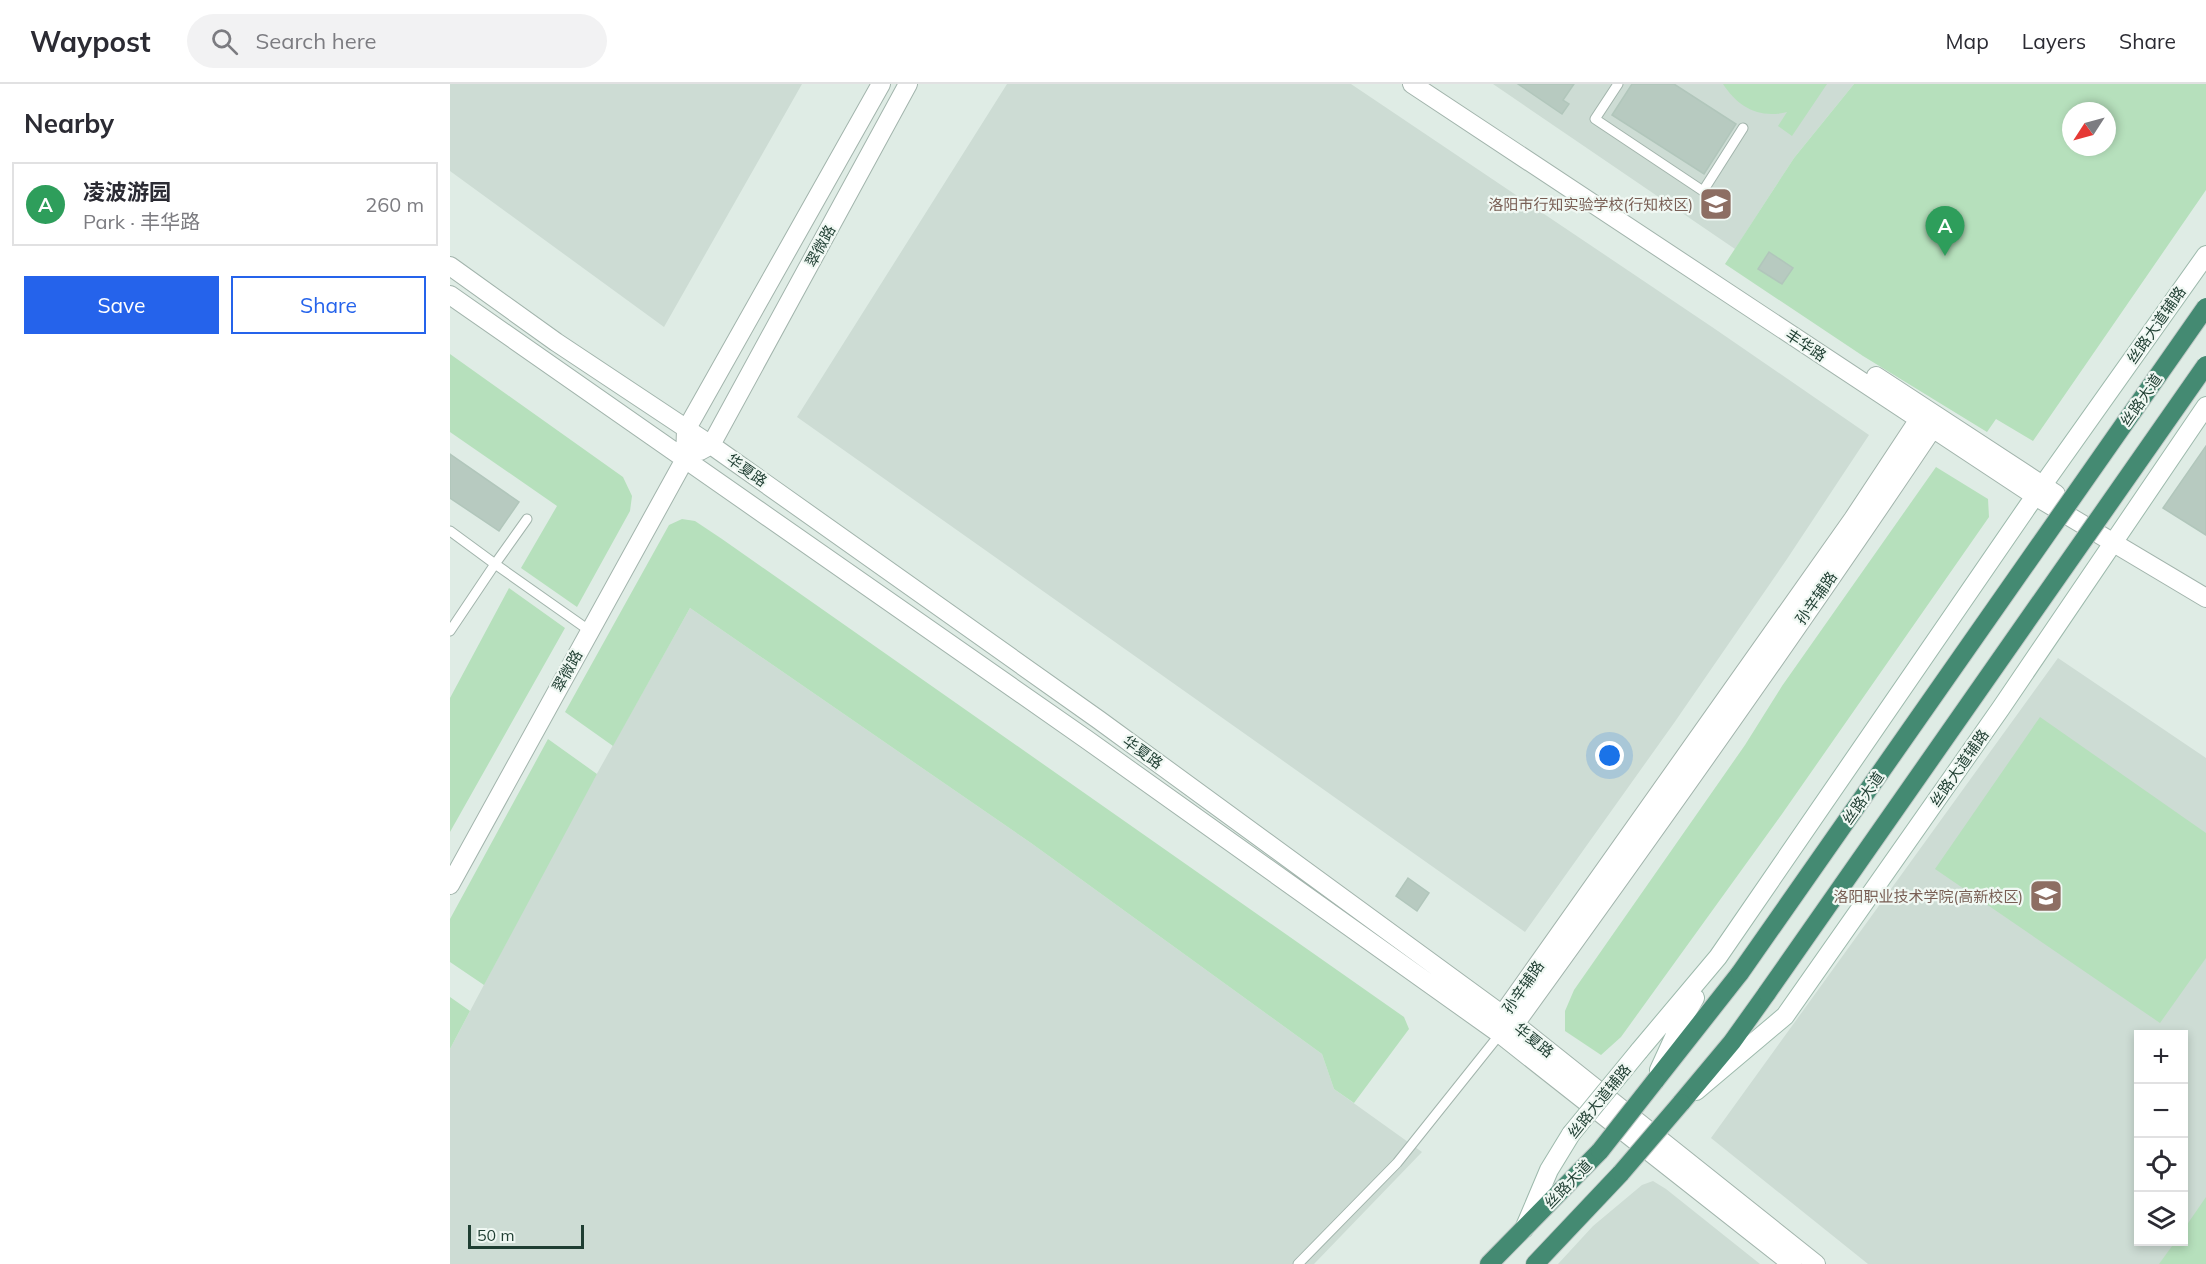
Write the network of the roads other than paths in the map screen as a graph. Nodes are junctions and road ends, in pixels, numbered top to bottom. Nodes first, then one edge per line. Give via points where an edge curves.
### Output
1 (881, 84) edge
2 (908, 84) edge
3 (1412, 84) edge
4 (1430, 84) edge
5 (1618, 84) edge
6 (1743, 128) dead end
7 (2206, 255) edge
8 (450, 266) edge
9 (450, 294) edge
10 (2206, 308) edge
11 (2206, 365) edge
12 (2206, 406) edge
13 (1930, 419) junction
14 (686, 430) junction
15 (711, 445) junction
16 (685, 459) junction
17 (2039, 491) junction
18 (527, 519) dead end
19 (450, 531) edge
20 (2116, 538) junction
21 (495, 564) junction
22 (2206, 585) edge
23 (2206, 598) edge
24 (450, 610) edge
25 (459, 617) junction
26 (450, 631) edge
27 (590, 631) junction
28 (450, 885) edge
29 (1719, 957) junction
30 (1505, 1025) junction
31 (1654, 1081) junction
32 (1681, 1104) junction
33 (1523, 1231) junction
34 (1298, 1264) edge
35 (1489, 1264) edge
36 (1535, 1264) edge
37 (1792, 1264) edge
38 (1816, 1264) edge

1 - 14 street, 翠微路
2 - 15 street, 翠微路
3 - 13 street, 丰华路
4 - 13 street, 丰华路
5 - 6 lane via 1595,119 1703,191
7 - 17 street, 丝路大道辅路
8 - 14 street, 华夏路
9 - 16 street, 华夏路
10 - 31 highway, 丝路大道, bridge via 1740,973
11 - 32 highway, 丝路大道, bridge via 1767,993
12 - 20 street, 丝路大道辅路
13 - 17 street, 丰华路
13 - 30 street, 孙辛辅路 via 1852,547
14 - 15 street, 华夏路
14 - 16 street, 翠微路
15 - 16 street
15 - 30 street, 华夏路 via 1099,720
16 - 27 street, 翠微路
16 - 30 street, 华夏路
17 - 20 street, 丰华路
17 - 29 street, 丝路大道辅路
18 - 21 lane
19 - 21 lane
20 - 22 street, 丰华路
20 - 23 street, 丰华路
20 - 32 street, 丝路大道辅路 via 1785,1016
21 - 25 lane
21 - 27 lane
24 - 25 lane
25 - 26 lane
27 - 28 street, 翠微路
29 - 31 street, 丝路大道辅路 via 1681,1022
29 - 33 street, 丝路大道辅路, bridge via 1571,1134 1549,1170
30 - 34 lane via 1397,1163
30 - 37 street, 华夏路
30 - 38 street, 华夏路
31 - 33 highway, 丝路大道, bridge via 1600,1151
32 - 36 highway, 丝路大道, bridge
33 - 35 highway, 丝路大道

